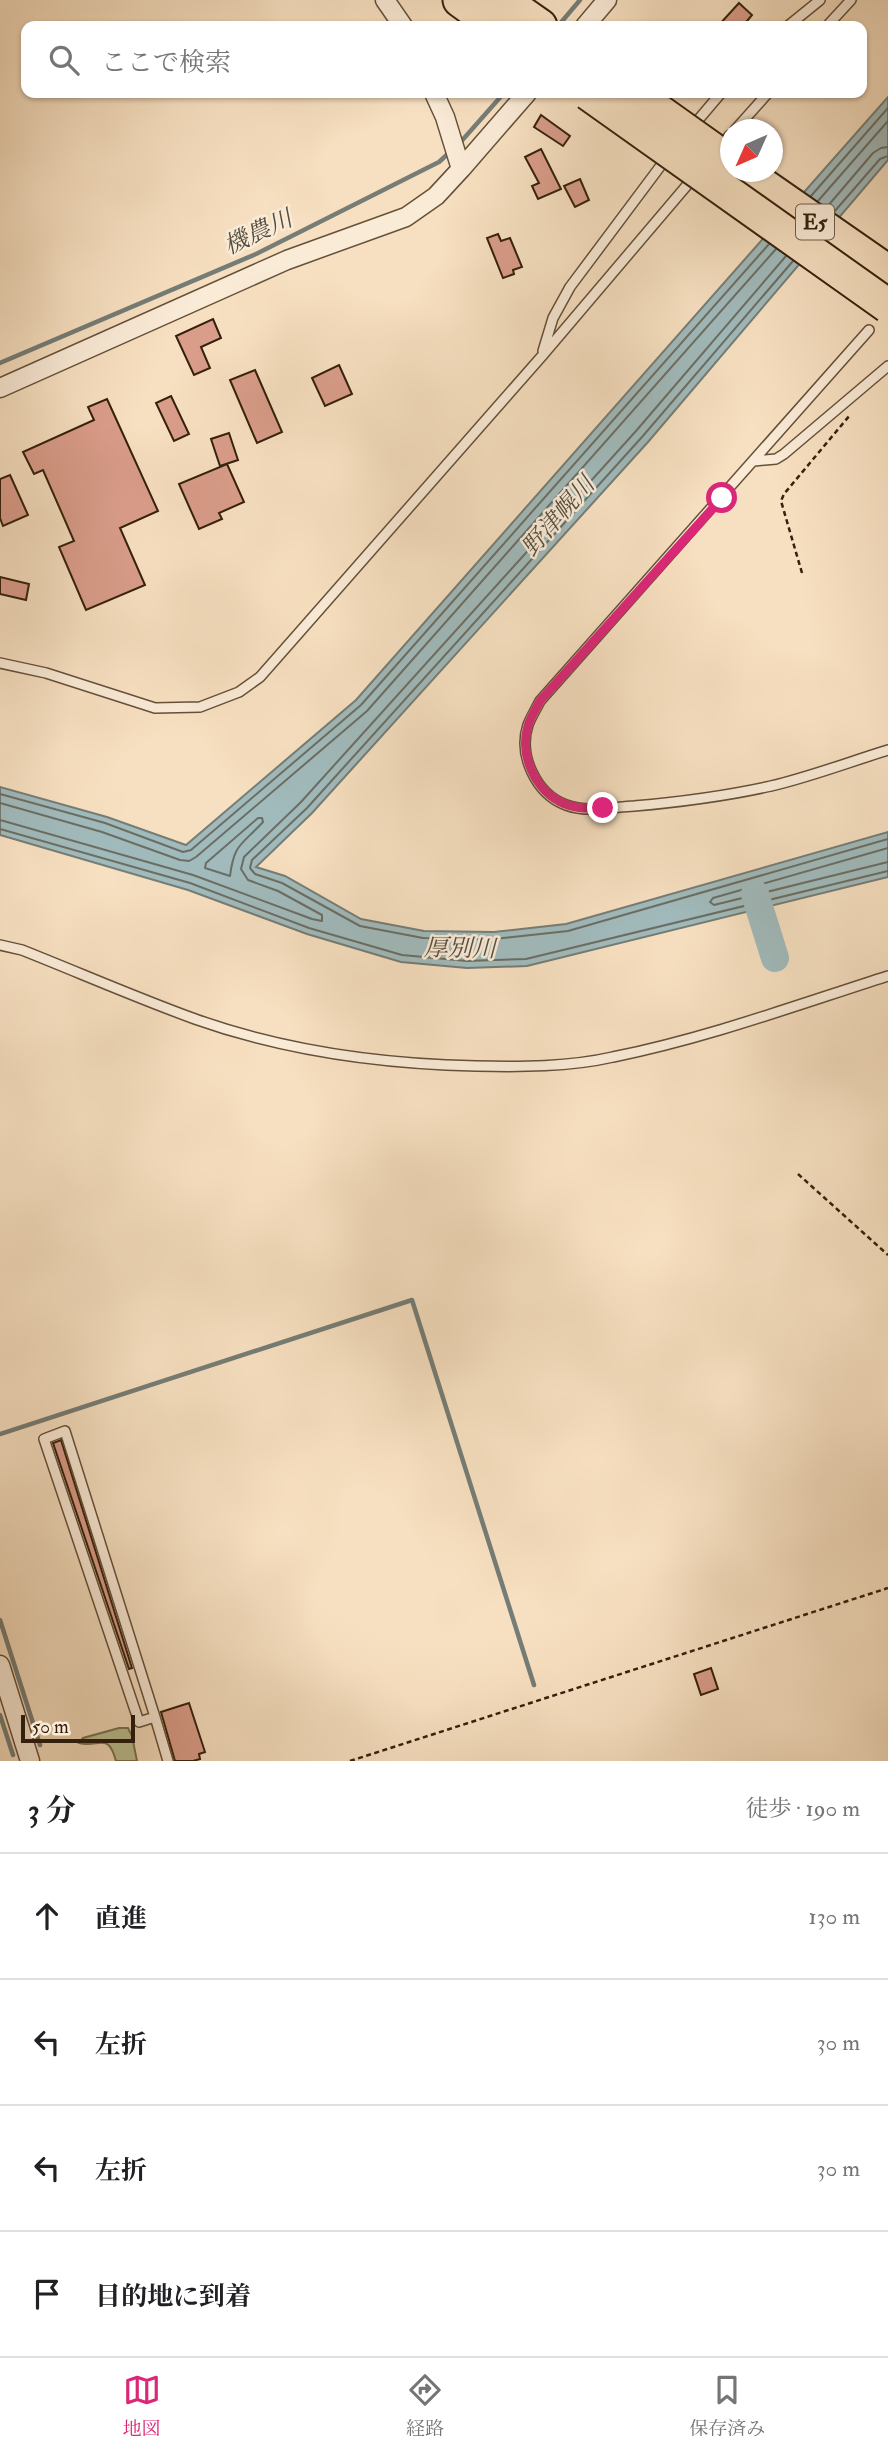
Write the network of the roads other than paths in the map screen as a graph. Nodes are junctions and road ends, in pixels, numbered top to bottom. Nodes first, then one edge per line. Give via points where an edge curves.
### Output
1 (460, 0) edge
2 (503, 0) edge
3 (607, 0) edge
4 (820, 0) edge
5 (851, 0) edge
6 (390, 2) edge
7 (400, 21) edge
8 (489, 21) edge
9 (533, 21) edge
10 (589, 21) edge
11 (794, 21) edge
12 (832, 21) edge
13 (436, 98) edge
14 (522, 98) edge
15 (594, 98) edge
16 (639, 98) edge
17 (718, 98) edge
18 (764, 98) edge
19 (745, 119) edge
20 (716, 161) edge
21 (459, 163) junction
22 (758, 182) edge
23 (888, 272) edge
24 (878, 318) edge
25 (542, 356) junction
26 (888, 366) edge
27 (0, 388) edge
28 (754, 461) junction
29 (0, 663) edge
30 (888, 750) edge
31 (0, 944) edge
32 (888, 976) edge
33 (0, 1665) edge
34 (155, 1717) junction
35 (30, 1761) edge
36 (168, 1761) edge

1 - 8 highway
2 - 9 highway
3 - 10 street
4 - 11 lane
5 - 12 lane
6 - 7 street
13 - 21 street
14 - 21 street
15 - 24 highway, E5, bridge
16 - 20 highway, bridge
17 - 25 lane via 653,174 570,287 553,318
18 - 19 lane
20 - 25 lane
21 - 27 street via 436,195 406,217 287,260
22 - 23 highway, E5
24 - 28 lane
25 - 29 lane via 260,677 239,692 200,707 155,708
26 - 28 lane via 776,460
28 - 30 lane via 540,701 527,727 528,765 551,796 565,804 603,808 676,802 771,786
31 - 32 lane via 196,1019 263,1039 325,1053 462,1066 524,1067 611,1058 714,1032
33 - 35 street
34 - 34 lane via 77,1470 65,1431 44,1439 139,1722
34 - 36 lane

